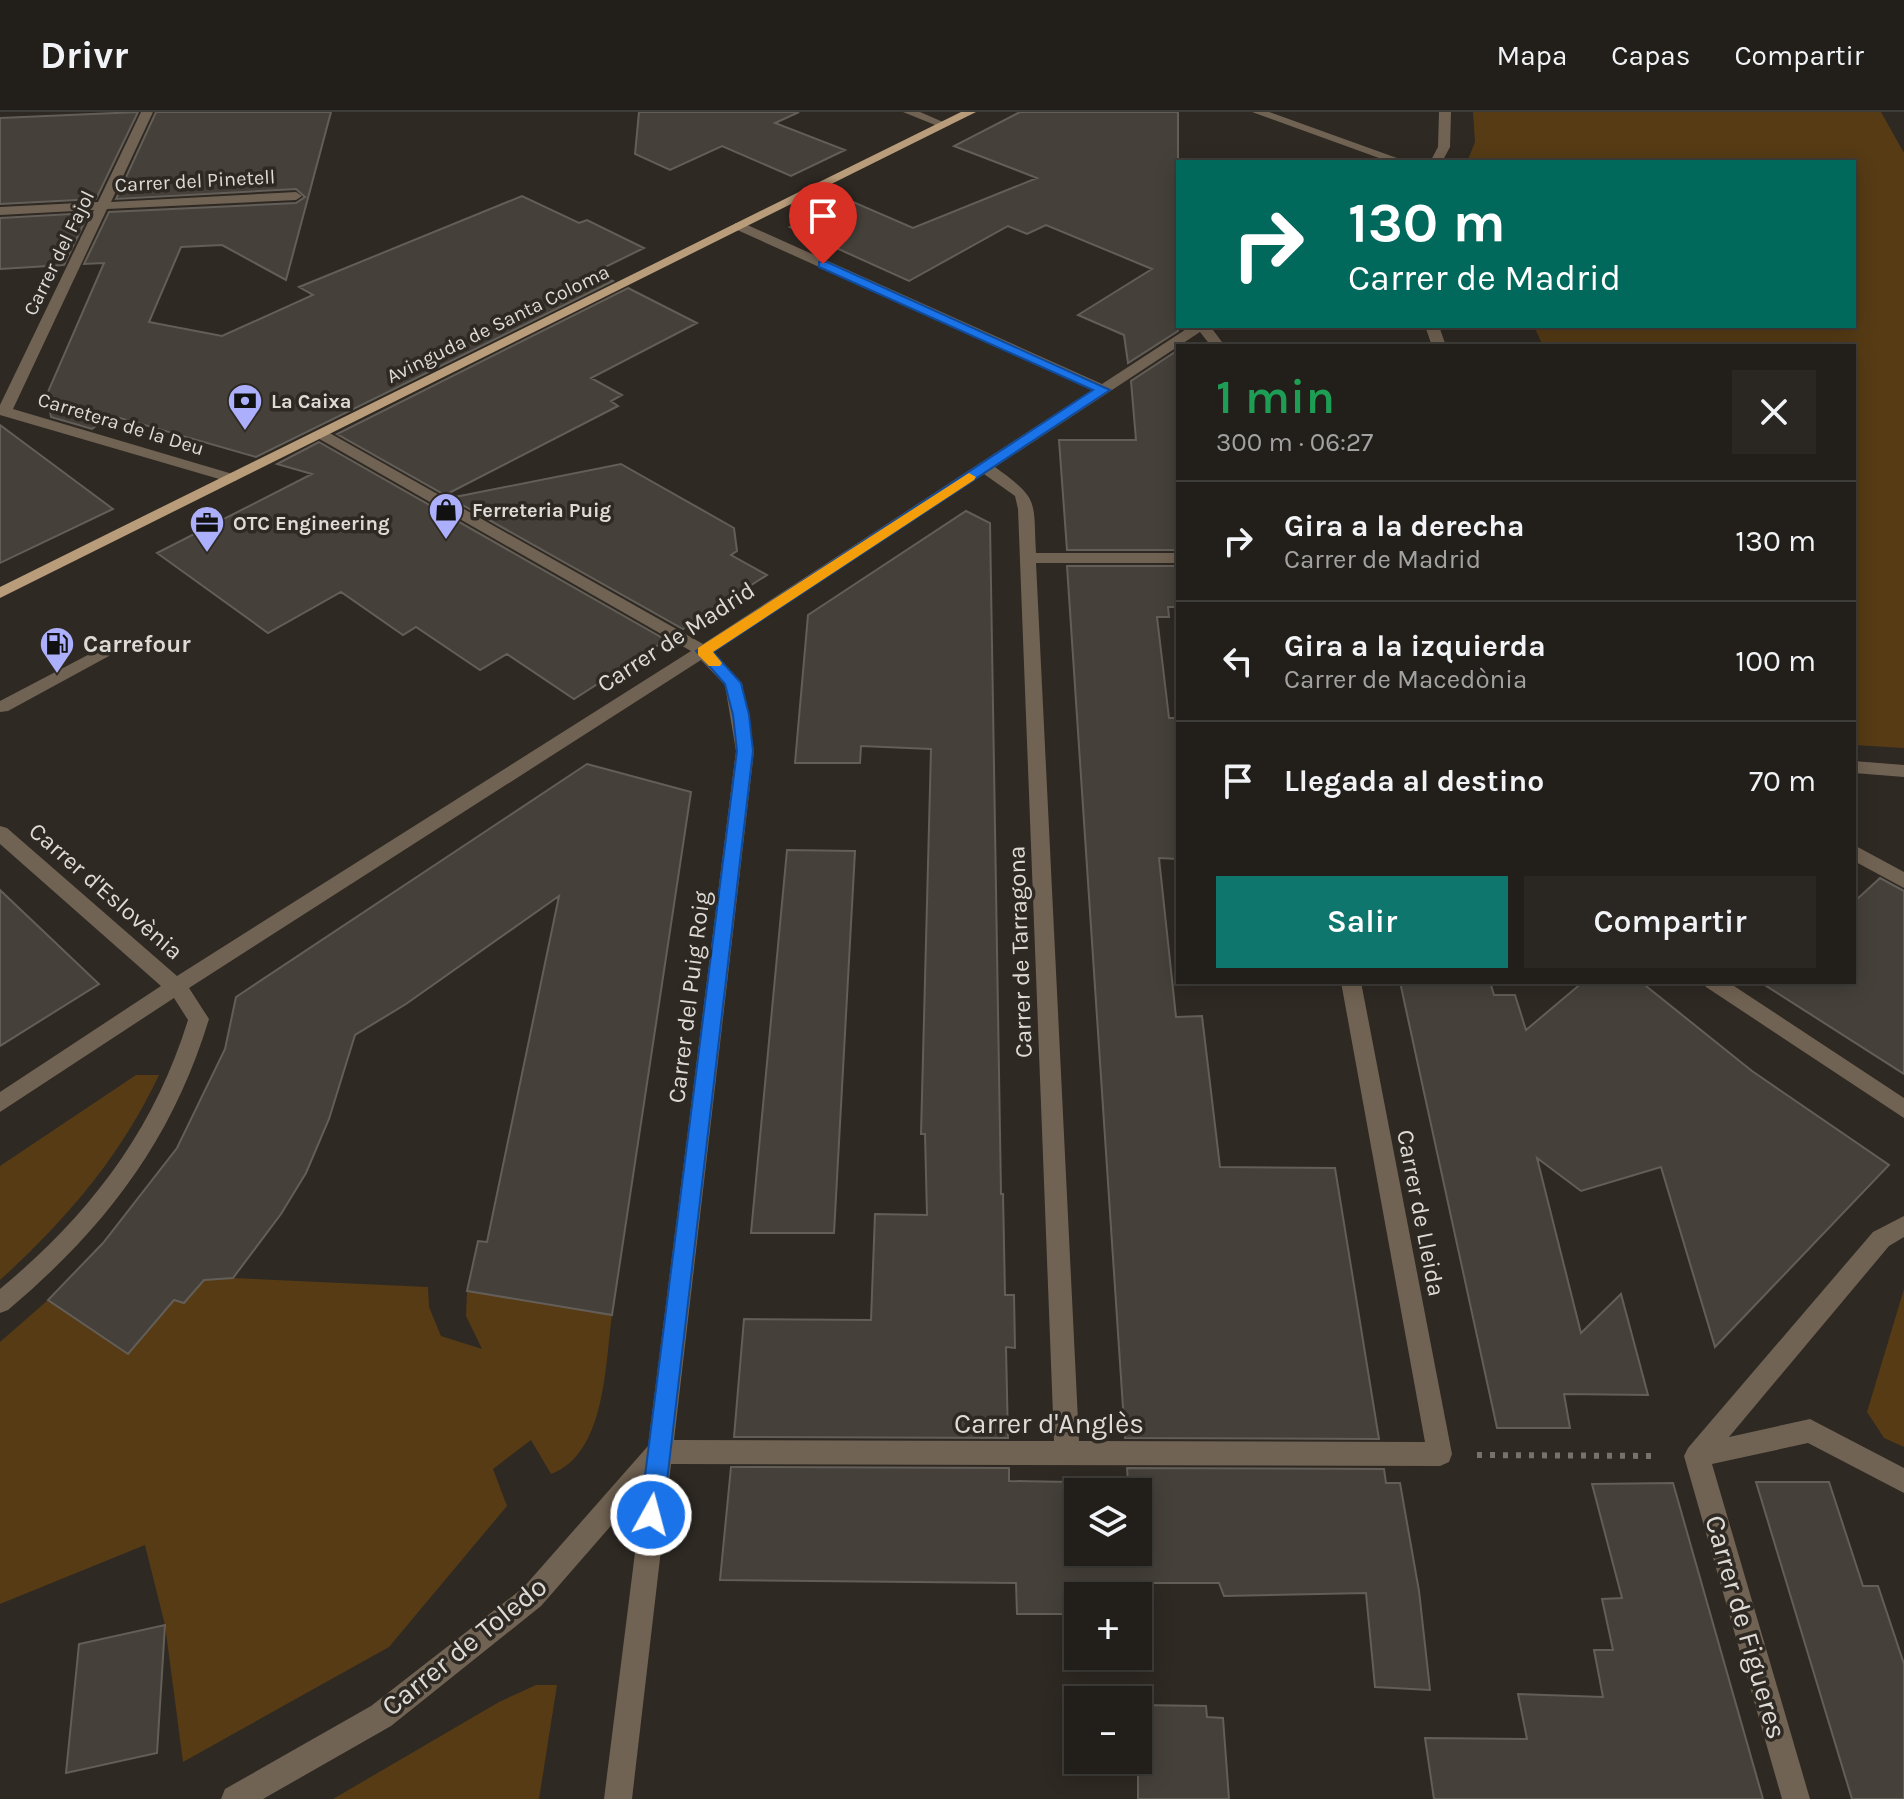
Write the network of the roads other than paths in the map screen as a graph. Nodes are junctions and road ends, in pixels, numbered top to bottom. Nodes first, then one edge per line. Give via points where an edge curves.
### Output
1 (147, 112) edge
2 (909, 112) edge
3 (970, 112) edge
4 (1258, 112) edge
5 (1445, 112) edge
6 (944, 125) junction
7 (1396, 160) edge
8 (1437, 160) edge
9 (296, 196) dead end
10 (104, 206) junction
11 (0, 211) edge
12 (739, 226) junction
13 (1198, 328) edge
14 (1203, 328) edge
15 (1216, 344) edge
16 (1103, 390) junction
17 (2, 410) edge
18 (321, 434) junction
19 (985, 467) junction
20 (231, 478) junction
21 (1029, 558) junction
22 (1176, 558) edge
23 (0, 593) edge
24 (703, 651) junction
25 (103, 652) dead end
26 (2, 707) edge
27 (1856, 767) edge
28 (1904, 771) edge
29 (0, 833) edge
30 (1856, 853) edge
31 (1904, 881) edge
32 (1351, 984) edge
33 (1716, 984) edge
34 (178, 988) junction
35 (0, 1103) edge
36 (1904, 1109) edge
37 (1904, 1226) edge
38 (0, 1303) edge
39 (659, 1452) junction
40 (1067, 1453) junction
41 (1440, 1454) joint
42 (1697, 1456) junction
43 (1904, 1481) edge
44 (235, 1799) edge
45 (618, 1799) edge
46 (1796, 1799) edge

1 - 10 street, Carrer del Fajol
2 - 6 street
3 - 6 main road, Avinguda de Santa Coloma
4 - 7 street
5 - 8 street via 1444,147
6 - 12 main road, Avinguda de Santa Coloma
9 - 10 street, Carrer del Pinetell
10 - 11 street, Carrer del Pinetell
10 - 17 street, Carrer del Fajol
12 - 16 street
12 - 18 main road, Avinguda de Santa Coloma
13 - 16 street, Carrer de Madrid
14 - 15 street
16 - 19 street, Carrer de Madrid
17 - 20 street, Carretera de la Deu
18 - 20 main road, Avinguda de Santa Coloma
18 - 24 street, Carrer del Puig Roig
19 - 21 street, Carrer de Tarragona via 1022,494
19 - 24 street, Carrer de Madrid
20 - 23 main road, Avinguda de Santa Coloma
21 - 22 street
21 - 40 street, Carrer de Tarragona
24 - 34 street, Carrer de Madrid
24 - 39 street, Carrer del Puig Roig via 733,683 745,751
25 - 26 street
27 - 28 street
29 - 34 street, Carrer d'Eslovènia
30 - 31 street
32 - 41 street, Carrer de Lleida
33 - 36 street
34 - 35 street, Carrer de Madrid
34 - 38 street via 199,1019 177,1085 152,1131 90,1217
37 - 42 street via 1881,1239
39 - 40 street, Carrer d'Anglès
39 - 44 street, Carrer de Toledo via 532,1597 381,1716
39 - 45 street, Carrer del Puig Roig
40 - 41 street, Carrer d'Anglès
42 - 43 street via 1810,1431
42 - 46 street, Carrer de Figueres

